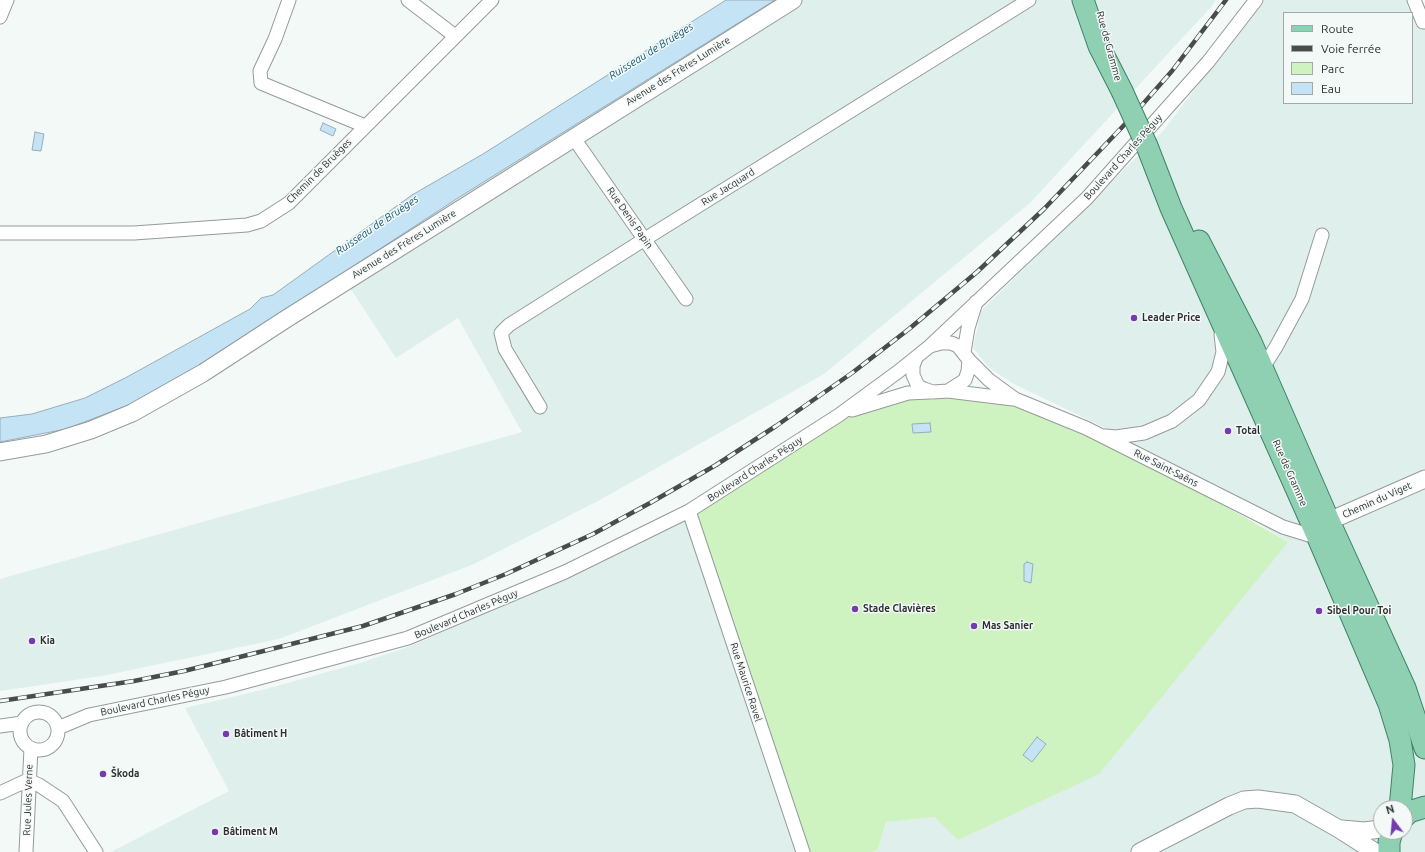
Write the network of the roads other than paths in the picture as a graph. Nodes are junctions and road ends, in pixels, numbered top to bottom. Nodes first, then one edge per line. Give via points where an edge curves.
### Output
1 (7, 0) edge
2 (289, 0) edge
3 (408, 0) edge
4 (492, 0) edge
5 (793, 0) edge
6 (1029, 0) edge
7 (1083, 0) edge
8 (1098, 0) edge
9 (1256, 0) edge
10 (1414, 0) edge
11 (0, 17) edge
12 (1425, 22) edge
13 (456, 36) junction
14 (1122, 91) junction
15 (365, 126) junction
16 (573, 137) junction
17 (1147, 146) junction
18 (1171, 208) junction
19 (0, 233) edge
20 (1322, 235) dead end
21 (645, 238) junction
22 (686, 299) dead end
23 (977, 301) junction
24 (930, 346) junction
25 (966, 356) junction
26 (916, 358) junction
27 (1254, 373) junction
28 (948, 391) junction
29 (933, 392) junction
30 (1015, 399) junction
31 (540, 407) dead end
32 (839, 415) junction
33 (1101, 436) junction
34 (0, 452) edge
35 (1425, 479) edge
36 (689, 511) junction
37 (1323, 527) junction
38 (1355, 600) junction
39 (22, 723) junction
40 (0, 726) edge
41 (58, 728) junction
42 (30, 748) junction
43 (1425, 748) edge
44 (28, 780) junction
45 (0, 793) edge
46 (1401, 800) edge
47 (1425, 807) edge
48 (1413, 811) edge
49 (1339, 829) junction
50 (1373, 830) edge
51 (27, 833) junction
52 (1390, 840) edge
53 (26, 852) edge
54 (36, 852) edge
55 (96, 852) edge
56 (803, 852) edge
57 (1140, 852) edge
58 (1375, 852) edge
59 (1389, 852) edge

1 - 11 street
2 - 15 street via 275,40 260,71 261,83
3 - 13 street
4 - 13 street, Chemin de Bruèges
5 - 16 street, Avenue des Frères Lumière
6 - 21 street, Rue Jacquard
7 - 14 main road, Rue de Gramme via 1099,46
8 - 14 main road, Rue de Gramme via 1099,13
9 - 23 street, Boulevard Charles Péguy via 1208,62 1087,198
10 - 12 street
13 - 15 street, Chemin de Bruèges
14 - 17 main road, Rue de Gramme, bridge
15 - 19 street, Chemin de Bruèges via 289,203 261,221 247,225 134,233
16 - 21 street, Rue Denis Papin
16 - 34 street, Avenue des Frères Lumière via 203,373 132,413 91,430 46,444
17 - 18 main road, Rue de Gramme
17 - 27 main road, Rue de Gramme via 1251,342
18 - 27 main road, Rue de Gramme
18 - 33 street via 1222,337 1223,352 1218,372 1199,400 1172,421 1144,433 1116,437
20 - 27 street via 1302,299 1276,347
21 - 22 street, Rue Denis Papin
21 - 31 street, Rue Jacquard via 509,325 501,333 505,349
23 - 24 street, Boulevard Charles Péguy
23 - 25 street, Boulevard Charles Péguy via 968,328
24 - 25 street via 951,343
24 - 26 street
25 - 28 street via 968,371 965,380
25 - 30 street, Rue Saint-Saëns via 989,380
26 - 29 street via 913,375 918,386
26 - 32 street, Boulevard Charles Péguy
27 - 37 main road, Rue de Gramme
28 - 29 street
28 - 30 street, Rue Saint-Saëns
29 - 32 street, Boulevard Charles Péguy via 895,396
30 - 33 street, Rue Saint-Saëns
32 - 36 street, Boulevard Charles Péguy
33 - 37 street, Rue Saint-Saëns via 1283,527 1309,535
35 - 37 street, Chemin du Viget
36 - 41 street, Boulevard Charles Péguy via 565,572 408,638 226,687 89,715
36 - 56 street, Rue Maurice Ravel
37 - 38 main road, Rue de Gramme
38 - 43 main road, Rue de Gramme via 1405,688
38 - 46 main road, Rue de Gramme via 1400,740 1404,765
39 - 40 street
39 - 41 street via 38,712 55,719
39 - 42 street via 21,737
41 - 42 street via 57,738 51,747 41,751
42 - 44 street, Rue Jules Verne
44 - 45 street
44 - 51 street, Rue Jules Verne
44 - 55 street via 63,801
47 - 48 main road
49 - 50 street
49 - 57 street via 1295,804 1258,799 1244,800
49 - 58 street
51 - 53 street, Rue Jules Verne
51 - 54 street
52 - 59 main road

